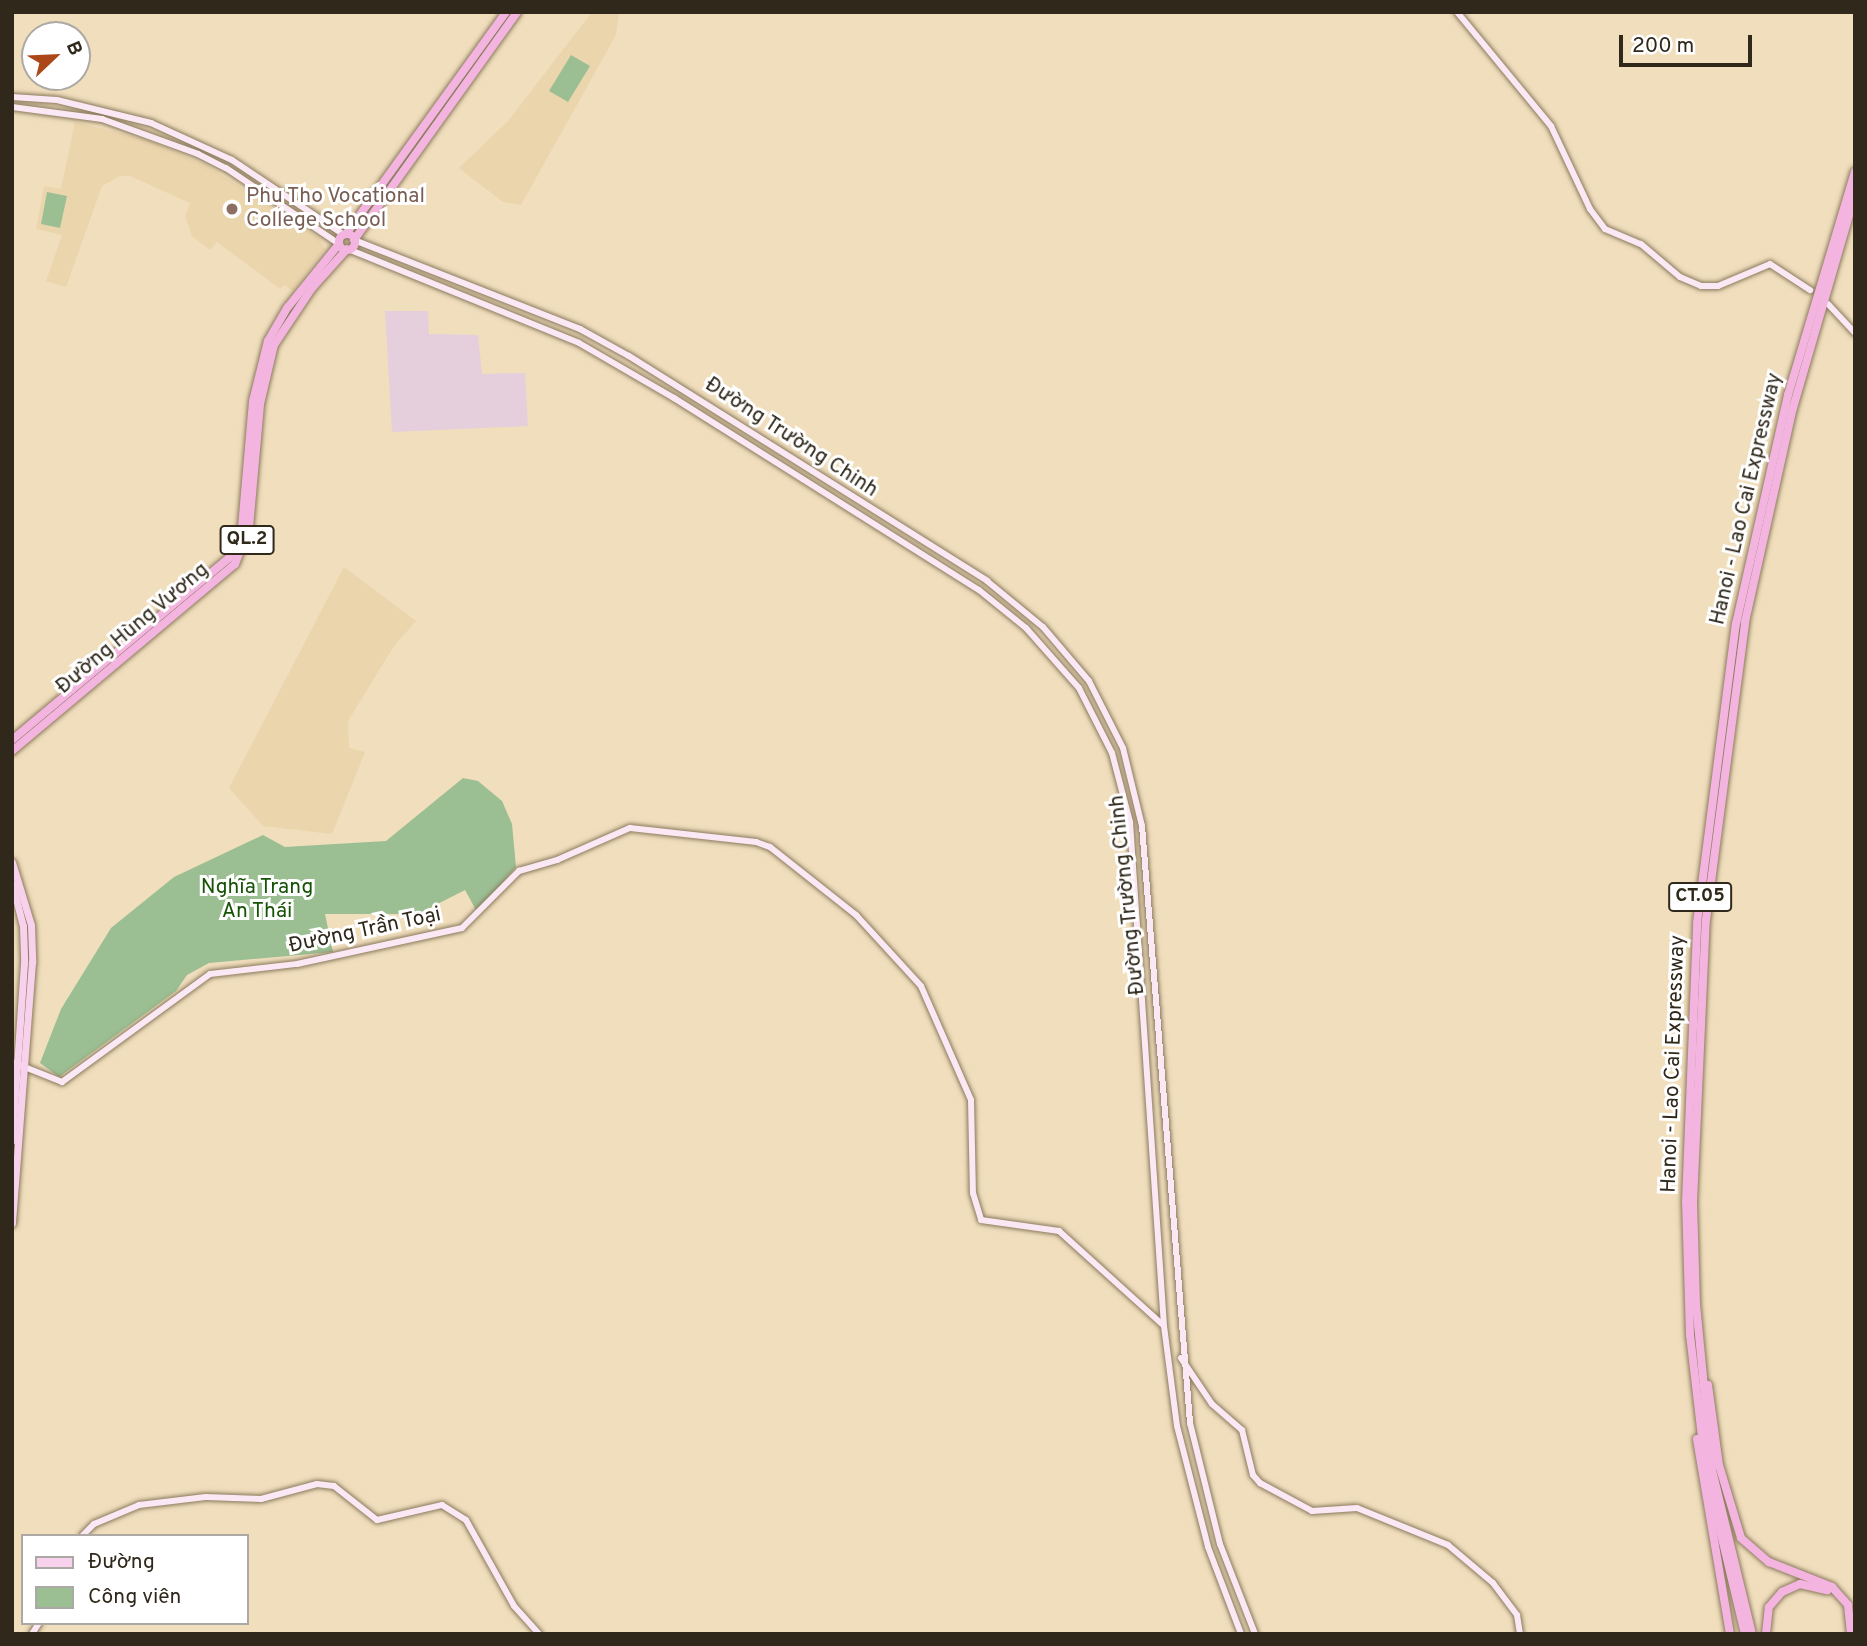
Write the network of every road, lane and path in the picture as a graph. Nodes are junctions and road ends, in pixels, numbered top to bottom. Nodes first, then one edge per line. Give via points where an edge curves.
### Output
1 (506, 12) edge
2 (517, 12) edge
3 (1457, 12) edge
4 (12, 97) edge
5 (42, 98) junction
6 (12, 107) edge
7 (42, 108) junction
8 (1855, 172) edge
9 (1855, 194) edge
10 (348, 236) junction
11 (345, 248) junction
12 (1810, 290) dead end
13 (1828, 304) dead end
14 (1855, 333) edge
15 (1058, 643) junction
16 (1049, 652) junction
17 (12, 740) edge
18 (12, 751) edge
19 (1142, 825) junction
20 (1130, 826) junction
21 (12, 862) edge
22 (12, 884) edge
23 (25, 1021) junction
24 (19, 1065) edge
25 (12, 1141) edge
26 (12, 1223) edge
27 (1159, 1252) junction
28 (1174, 1252) junction
29 (1164, 1326) junction
30 (1699, 1347) junction
31 (1181, 1358) junction
32 (1697, 1397) junction
33 (84, 1534) edge
34 (1243, 1604) junction
35 (1231, 1609) junction
36 (539, 1634) edge
37 (1241, 1634) edge
38 (1255, 1634) edge
39 (1520, 1634) edge
40 (1730, 1634) edge
41 (1745, 1634) edge
42 (1752, 1634) edge
43 (1766, 1634) edge
44 (1848, 1634) edge

1 - 10 highway, QL.2
2 - 10 highway, QL.2
3 - 12 main road via 1551,126 1590,209 1605,229 1641,244 1681,277 1701,285 1718,286 1770,264
4 - 5 main road, Đường Trường Chinh
5 - 7 main road
5 - 10 main road, Đường Trường Chinh via 105,109 202,145
6 - 7 main road, Đường Trường Chinh
7 - 11 main road, Đường Trường Chinh via 102,119 198,154 230,170
8 - 32 highway, Hanoi - Lao Cai Expressway / CT.05 via 1818,283 1775,447 1736,624 1716,767 1698,923 1688,1103 1689,1303
9 - 30 highway, Hanoi - Lao Cai Expressway / CT.05 via 1780,460 1745,622 1719,792 1706,920 1695,1118
10 - 11 highway, QL.2
10 - 11 highway, QL.2
10 - 15 main road, Đường Trường Chinh via 600,339 987,581
11 - 16 main road, Đường Trường Chinh via 592,349 979,590
11 - 17 highway, Đường Hùng Vương / QL.2 via 288,307 268,341 253,401 242,527 229,558
11 - 18 highway, Đường Hùng Vương / QL.2 via 274,345 260,404 249,528 241,556 206,592
13 - 14 main road
15 - 16 main road
15 - 19 main road, Đường Trường Chinh via 1089,681 1117,733
16 - 20 main road, Đường Trường Chinh via 1079,688 1106,737
19 - 20 main road
19 - 28 main road, Đường Trường Chinh
20 - 27 main road, Đường Trường Chinh
21 - 23 main road via 31,925
22 - 23 main road via 23,935
23 - 24 main road
24 - 25 main road
24 - 26 main road
24 - 29 main road, Đường Trần Toại via 62,1082 215,972 298,964 462,928 519,871 630,828 756,842 770,847 856,915 921,986 971,1100 972,1193 981,1220 1059,1231
27 - 28 main road
27 - 29 main road, Đường Trường Chinh
28 - 31 main road, Đường Trường Chinh
29 - 35 main road, Đường Trường Chinh via 1177,1426 1191,1487
30 - 42 highway, Hanoi - Lao Cai Expressway / CT.05 via 1712,1470
30 - 44 highway via 1718,1465 1740,1535 1760,1557 1832,1587 1848,1605
31 - 34 main road, Đường Trường Chinh via 1204,1489
31 - 39 main road via 1212,1404 1242,1430 1256,1480 1306,1509 1323,1513 1357,1508 1448,1545 1493,1583 1517,1615
32 - 40 highway via 1700,1471
32 - 41 highway, Hanoi - Lao Cai Expressway / CT.05 via 1706,1471
33 - 36 main road via 94,1524 139,1505 206,1497 261,1499 317,1484 334,1486 377,1520 442,1505 466,1520 514,1606
34 - 35 main road
34 - 38 main road, Đường Trường Chinh
35 - 37 main road, Đường Trường Chinh
43 - 44 highway via 1766,1616 1774,1599 1791,1586 1810,1584 1839,1601

